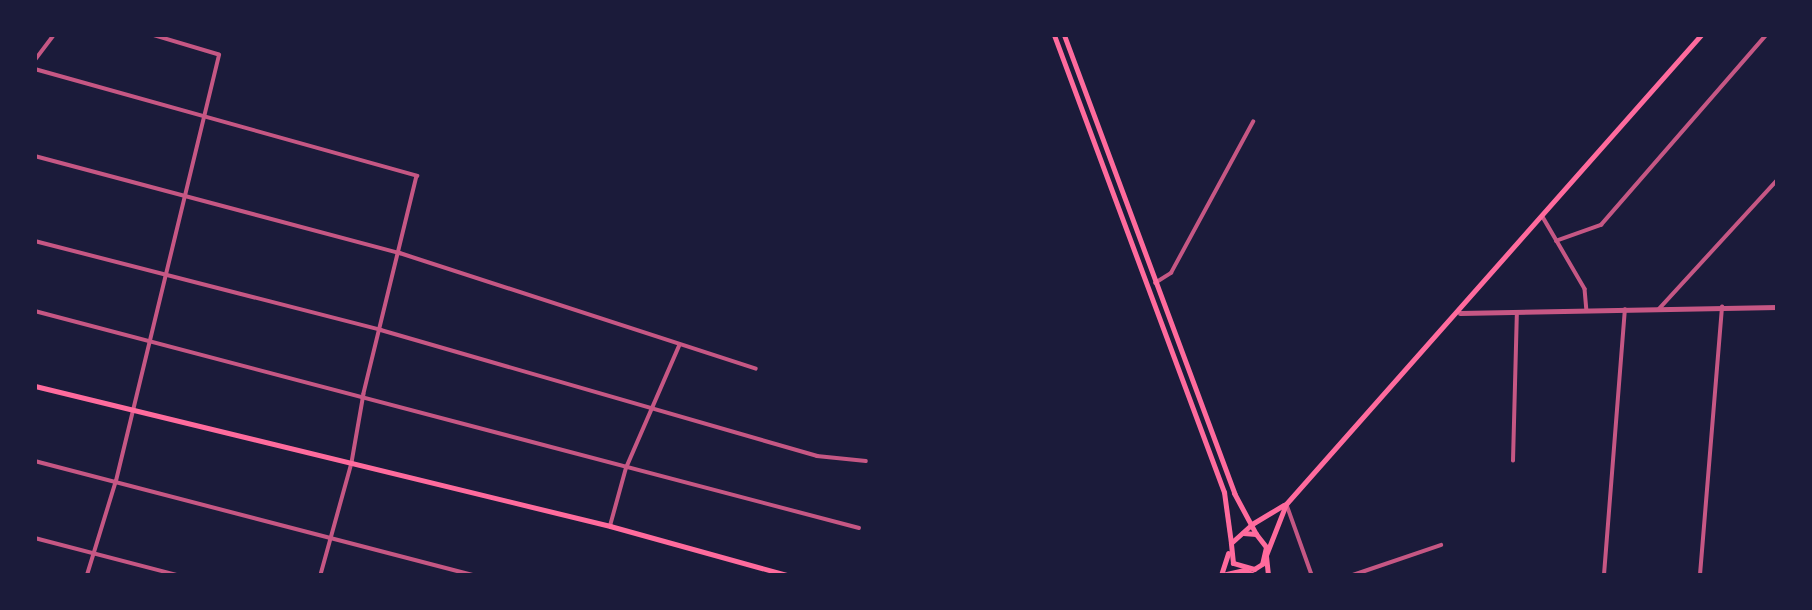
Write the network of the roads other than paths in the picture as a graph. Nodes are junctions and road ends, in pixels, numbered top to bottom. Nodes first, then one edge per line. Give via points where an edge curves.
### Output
1 (54, 35) edge
2 (152, 35) edge
3 (1054, 35) edge
4 (1064, 35) edge
5 (1701, 35) edge
6 (1766, 35) edge
7 (35, 60) edge
8 (35, 69) edge
9 (202, 115) junction
10 (1252, 122) dead end
11 (35, 156) edge
12 (1777, 180) edge
13 (183, 196) junction
14 (1543, 217) junction
15 (35, 241) edge
16 (1556, 241) junction
17 (400, 253) junction
18 (166, 274) junction
19 (1156, 283) junction
20 (1722, 307) junction
21 (1777, 307) edge
22 (1659, 309) junction
23 (1625, 310) junction
24 (35, 311) edge
25 (1587, 311) junction
26 (1460, 313) junction
27 (1517, 313) junction
28 (381, 330) junction
29 (151, 340) junction
30 (678, 346) junction
31 (756, 369) dead end
32 (35, 386) edge
33 (364, 394) junction
34 (653, 409) junction
35 (133, 410) junction
36 (35, 461) edge
37 (866, 461) dead end
38 (1513, 461) dead end
39 (352, 463) junction
40 (626, 468) junction
41 (116, 481) junction
42 (1286, 504) junction
43 (1252, 524) junction
44 (610, 526) junction
45 (859, 528) dead end
46 (1243, 533) junction
47 (1256, 534) junction
48 (331, 537) junction
49 (35, 538) edge
50 (1231, 542) junction
51 (1441, 545) dead end
52 (1229, 550) junction
53 (94, 553) junction
54 (1266, 555) junction
55 (1244, 570) junction
56 (87, 575) edge
57 (177, 575) edge
58 (321, 575) edge
59 (474, 575) edge
60 (787, 575) edge
61 (1222, 575) edge
62 (1254, 575) edge
63 (1268, 575) edge
64 (1312, 575) edge
65 (1353, 575) edge
66 (1604, 575) edge
67 (1700, 575) edge

1 - 7 street
2 - 9 street via 219,55
3 - 50 main road via 1230,519
4 - 19 main road
5 - 14 main road
6 - 16 street via 1601,225
8 - 9 street
9 - 13 street
9 - 17 street via 417,176
10 - 19 street via 1171,273
11 - 13 street
12 - 22 street
13 - 17 street
13 - 18 street
14 - 16 street
14 - 26 main road
15 - 18 street
16 - 25 street via 1585,289
17 - 28 street
17 - 30 street
18 - 28 street
18 - 29 street
19 - 43 main road via 1234,493
20 - 21 street
20 - 22 street
20 - 67 street
22 - 23 street
23 - 25 street
23 - 66 street
24 - 29 street
25 - 27 street
26 - 27 street
26 - 42 main road
27 - 38 street
28 - 33 street
28 - 34 street
29 - 33 street
29 - 35 street
30 - 31 street
30 - 34 street
32 - 35 main road
33 - 39 street
33 - 40 street
34 - 37 street via 817,456
34 - 40 street
35 - 39 main road
35 - 41 street
36 - 41 street
39 - 44 main road
39 - 48 street
40 - 44 street
40 - 45 street
41 - 48 street
41 - 53 street
42 - 43 main road
42 - 54 main road
42 - 64 street
43 - 46 main road
43 - 47 main road
44 - 60 main road
46 - 47 main road
46 - 50 main road
47 - 54 main road
48 - 58 street
48 - 59 street
49 - 53 street
50 - 52 main road
51 - 65 street
52 - 55 main road via 1233,563
52 - 61 main road
53 - 56 street
53 - 57 street
54 - 55 main road via 1254,569
54 - 63 main road
55 - 61 main road
55 - 62 main road

